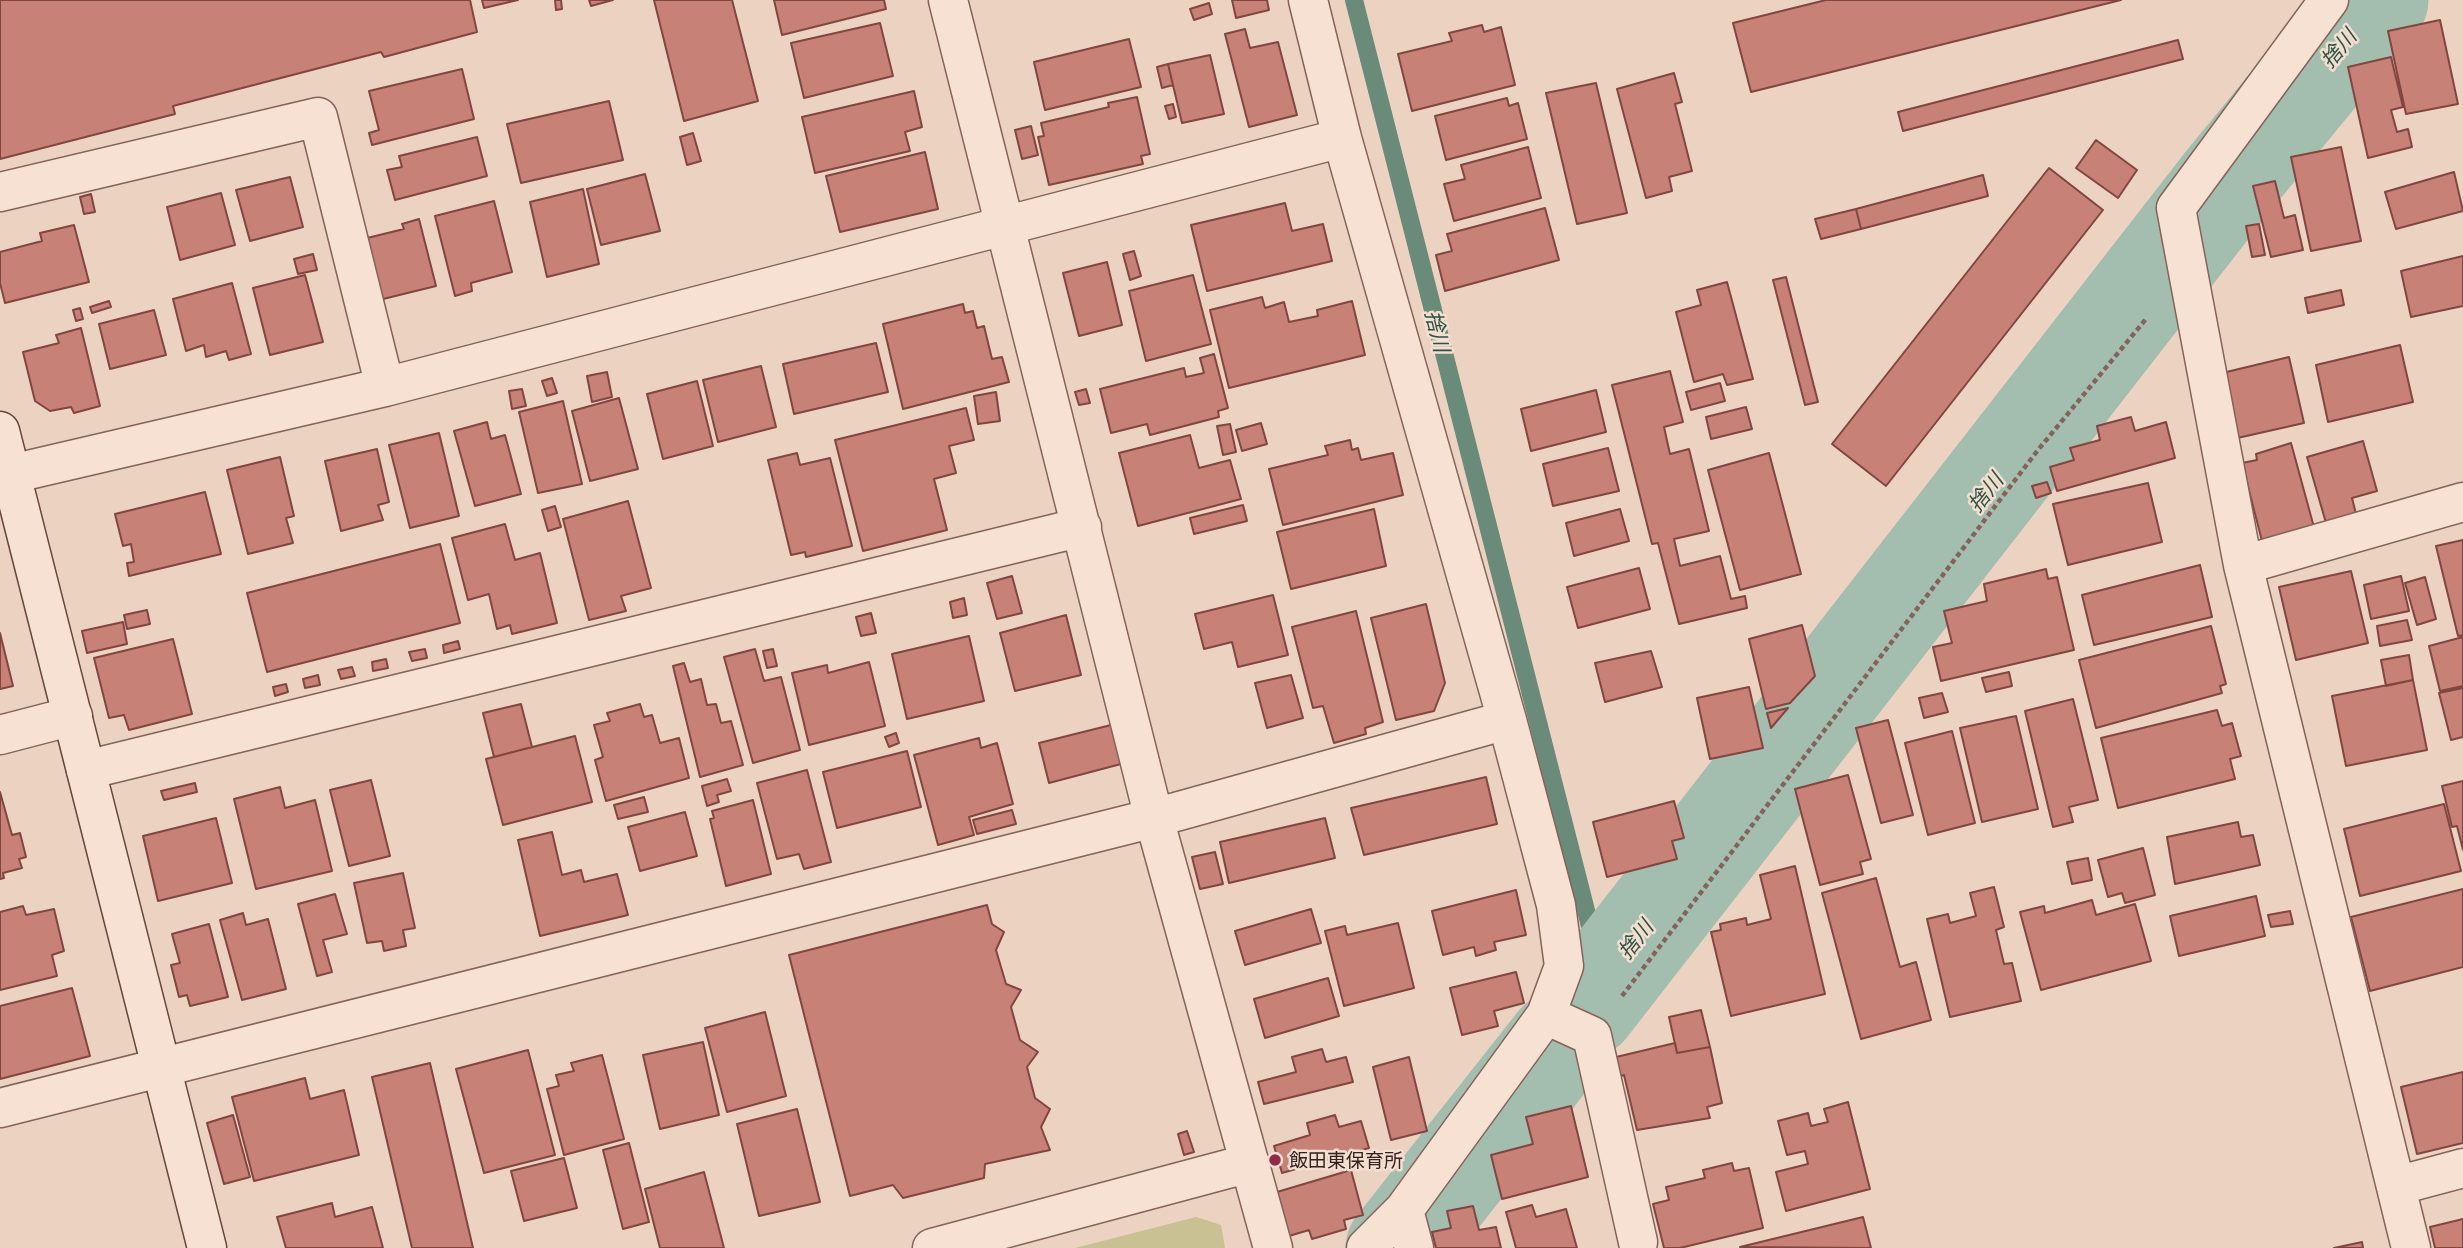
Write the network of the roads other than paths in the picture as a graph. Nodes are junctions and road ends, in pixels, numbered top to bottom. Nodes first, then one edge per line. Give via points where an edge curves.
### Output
1 (948, 0) edge
2 (1308, 0) edge
3 (2329, 0) edge
4 (1342, 138) junction
5 (0, 192) edge
6 (1006, 225) junction
7 (385, 387) junction
8 (0, 431) edge
9 (11, 474) junction
10 (2463, 502) edge
11 (1082, 527) junction
12 (2243, 565) junction
13 (73, 716) junction
14 (1507, 720) junction
15 (0, 735) edge
16 (86, 770) junction
17 (1154, 818) junction
18 (1546, 1015) junction
19 (161, 1067) junction
20 (0, 1108) edge
21 (1250, 1163) junction
22 (2463, 1168) edge
23 (2396, 1186) junction
24 (1404, 1210) junction
25 (1638, 1242) dead end
26 (207, 1248) edge
27 (932, 1248) edge
28 (1273, 1248) edge
29 (1366, 1248) edge
30 (1414, 1248) edge
31 (2411, 1248) edge

1 - 6 street
2 - 4 street
3 - 12 street via 2176,208
4 - 6 street
4 - 14 street
5 - 7 street via 318,117
6 - 7 street
6 - 11 street
7 - 9 street
8 - 9 street
9 - 13 street
10 - 12 street
11 - 16 street
11 - 17 street
12 - 23 street
13 - 15 street
13 - 16 street
14 - 17 street
14 - 18 street via 1556,905 1564,967
16 - 19 street
17 - 19 street
17 - 21 street
18 - 24 street
18 - 25 street via 1591,1035
19 - 20 street
19 - 26 street
21 - 27 street
21 - 28 street
22 - 23 street
23 - 31 street
24 - 29 street
24 - 30 street

